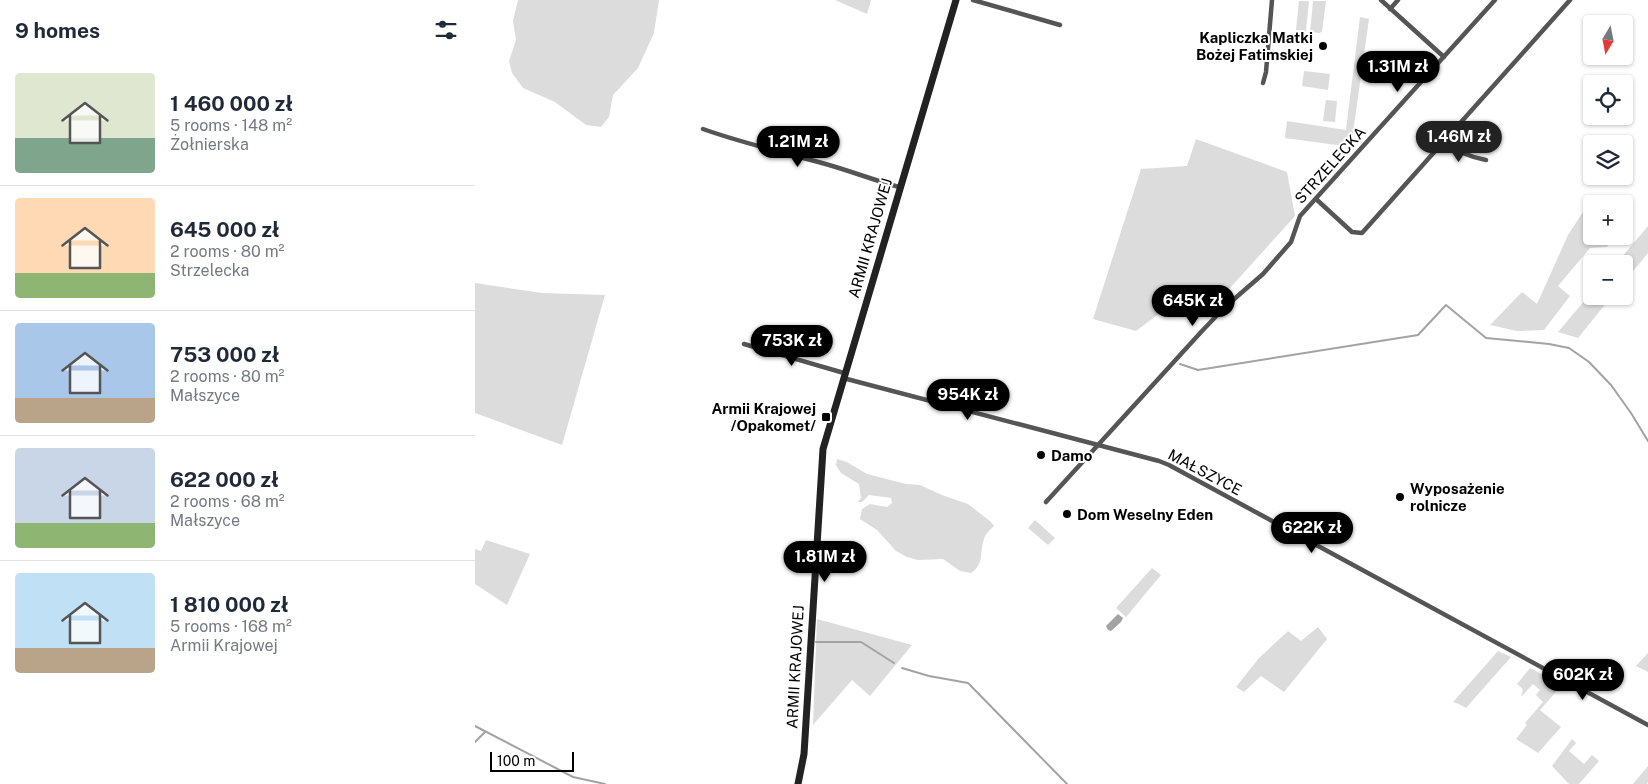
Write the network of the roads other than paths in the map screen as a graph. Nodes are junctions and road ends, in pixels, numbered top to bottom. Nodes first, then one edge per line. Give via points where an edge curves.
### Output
1 (956, 0) edge
2 (973, 0) edge
3 (1272, 0) edge
4 (1381, 0) edge
5 (1398, 0) edge
6 (1495, 0) edge
7 (1571, 0) edge
8 (1391, 9) junction
9 (1060, 25) dead end
10 (1444, 57) junction
11 (1263, 83) dead end
12 (703, 129) dead end
13 (1444, 142) junction
14 (1485, 160) dead end
15 (899, 187) junction
16 (1316, 199) junction
17 (744, 344) dead end
18 (843, 375) junction
19 (1098, 445) junction
20 (1045, 502) dead end
21 (1648, 725) edge
22 (798, 784) edge

1 - 15 street, ARMII KRAJOWEJ
2 - 9 street
3 - 11 street
4 - 8 street
5 - 8 street
6 - 10 street, STRZELECKA
7 - 13 street
8 - 10 street
10 - 16 street, STRZELECKA
12 - 15 street
13 - 14 street via 1471,157
13 - 16 street via 1362,233 1352,232
15 - 18 street, ARMII KRAJOWEJ
16 - 19 street, STRZELECKA via 1300,216 1291,242 1263,274 1219,313
17 - 18 street, MAŁSZYCE
18 - 19 street, MAŁSZYCE
18 - 22 street, ARMII KRAJOWEJ via 823,449 804,754
19 - 20 street, STRZELECKA
19 - 21 street, MAŁSZYCE via 1169,465

